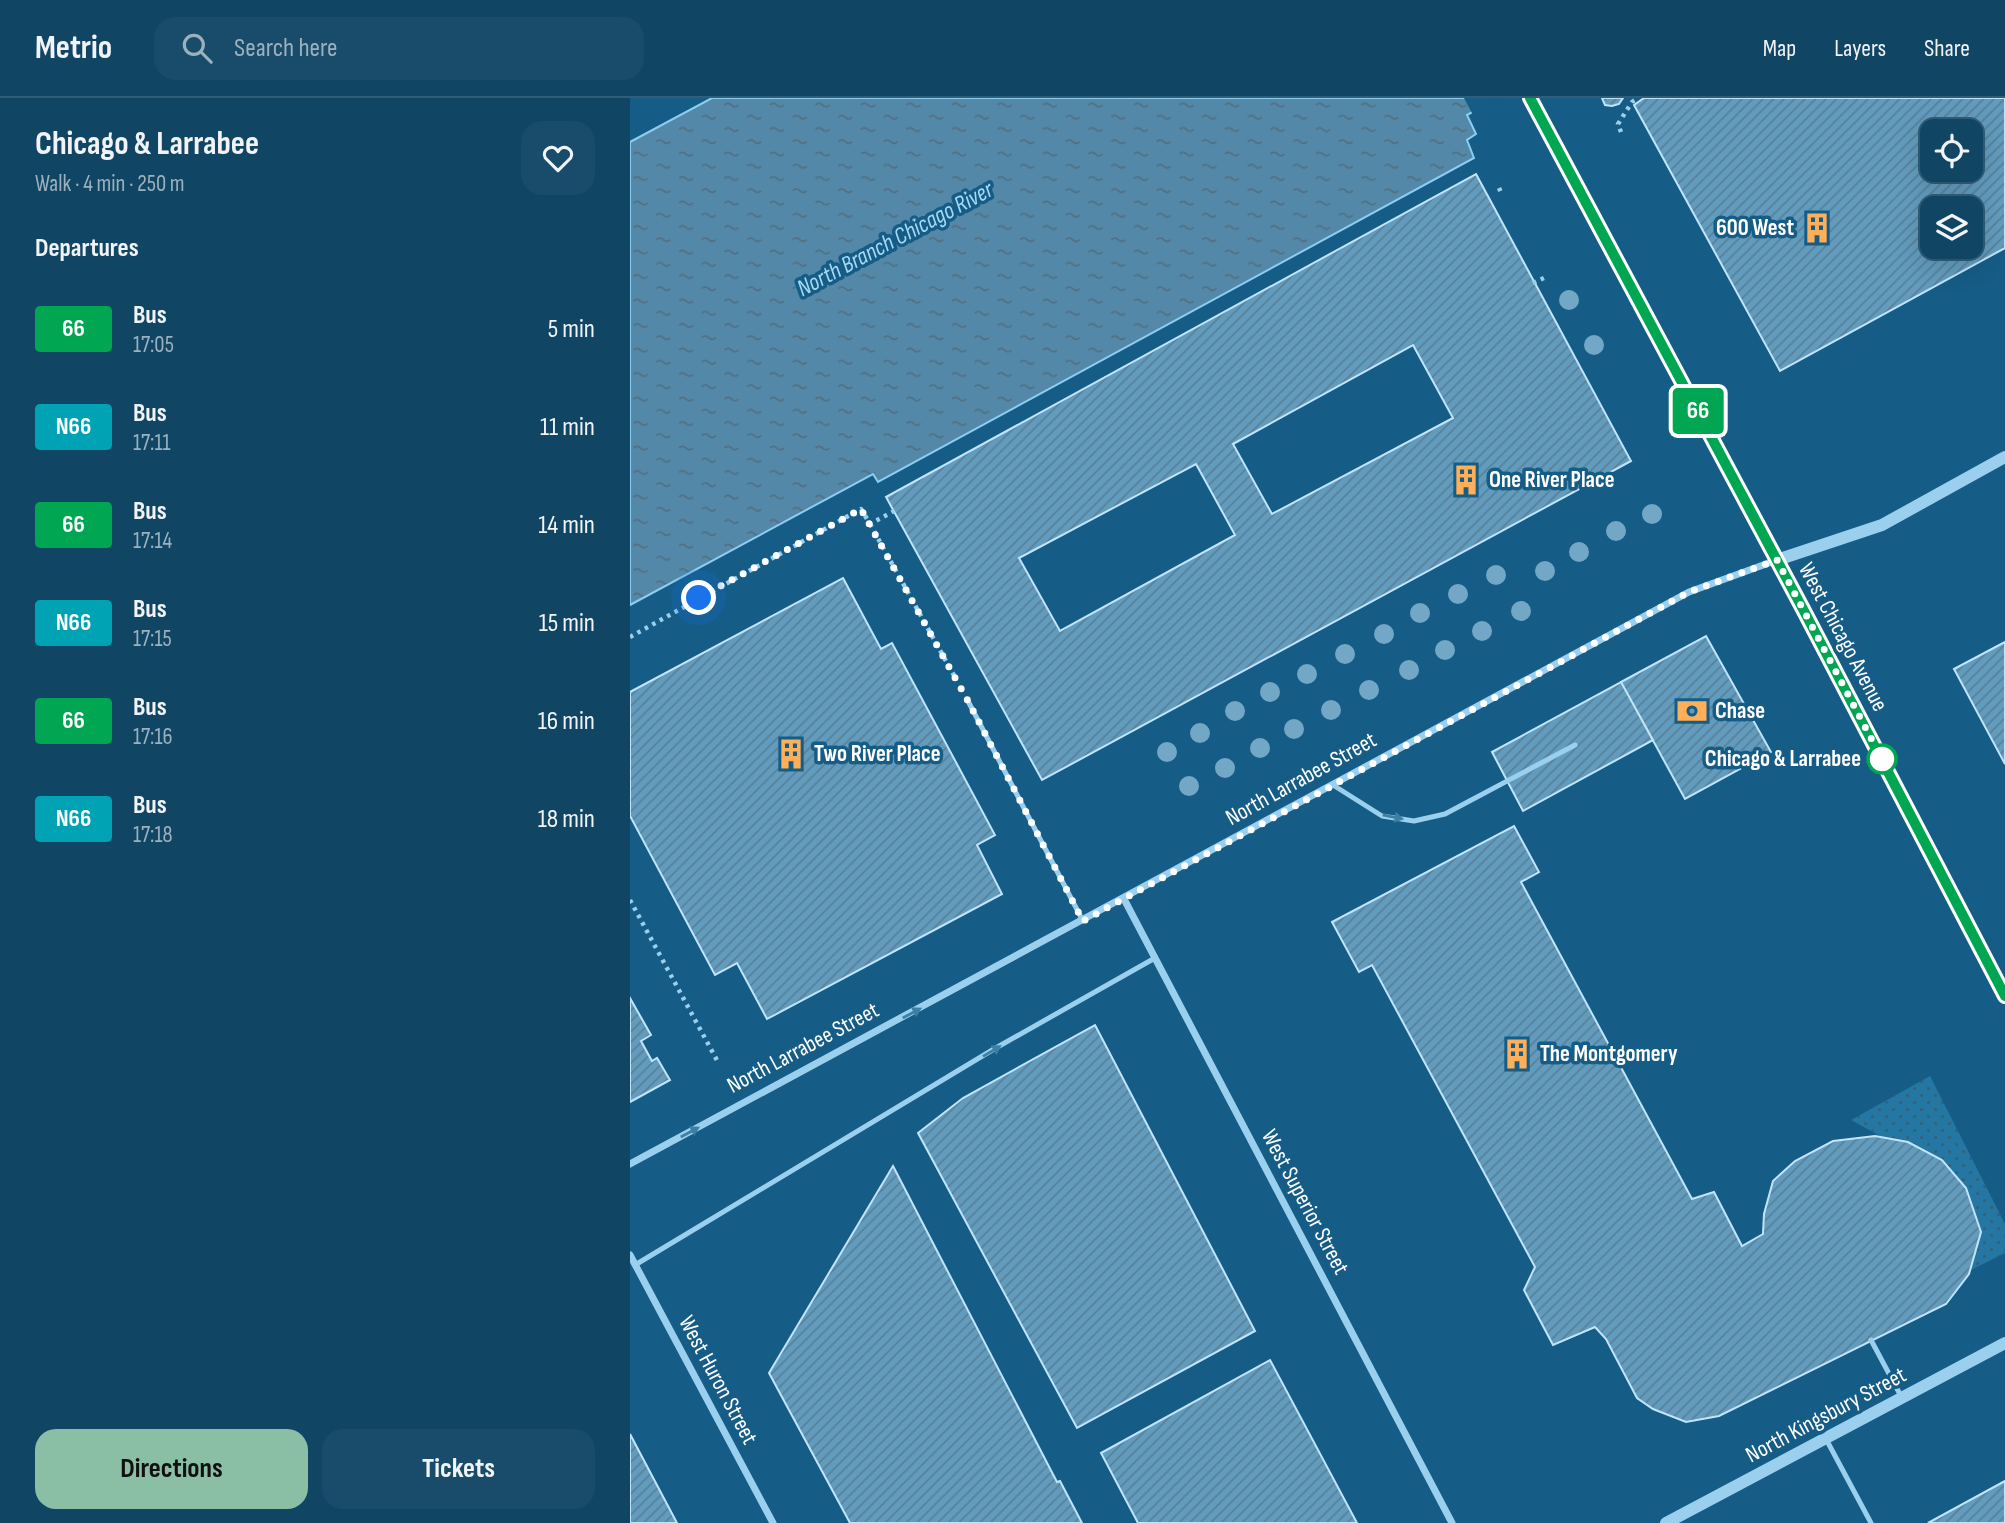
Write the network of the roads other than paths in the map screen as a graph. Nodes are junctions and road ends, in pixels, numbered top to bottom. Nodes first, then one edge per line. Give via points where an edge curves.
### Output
1 (2005, 457) edge
2 (1777, 560) junction
3 (968, 701) road end
4 (1576, 745) dead end
5 (1333, 785) junction
6 (1124, 899) junction
7 (1083, 921) junction
8 (1155, 958) junction
9 (2005, 996) edge
10 (630, 1164) edge
11 (630, 1255) edge
12 (635, 1265) junction
13 (1871, 1340) dead end
14 (2005, 1343) edge
15 (1902, 1398) junction
16 (1826, 1439) junction
17 (773, 1523) edge
18 (1452, 1523) edge
19 (1667, 1523) edge
20 (1871, 1523) edge

1 - 2 street, North Larrabee Street via 1882,525
2 - 5 street, North Larrabee Street via 1689,592
2 - 9 main road, West Chicago Avenue
3 - 7 lane
5 -> 4 lane via 1382,816 1414,821 1444,814
5 - 6 street, North Larrabee Street
6 - 7 street, North Larrabee Street
6 - 8 street, West Superior Street
10 -> 7 street, North Larrabee Street
12 -> 8 lane
8 - 18 street, West Superior Street
11 - 12 street, West Huron Street
12 - 17 street, West Huron Street
13 - 15 lane
14 - 15 street, North Kingsbury Street
15 - 16 street, North Kingsbury Street
16 - 19 street, North Kingsbury Street
16 - 20 lane

